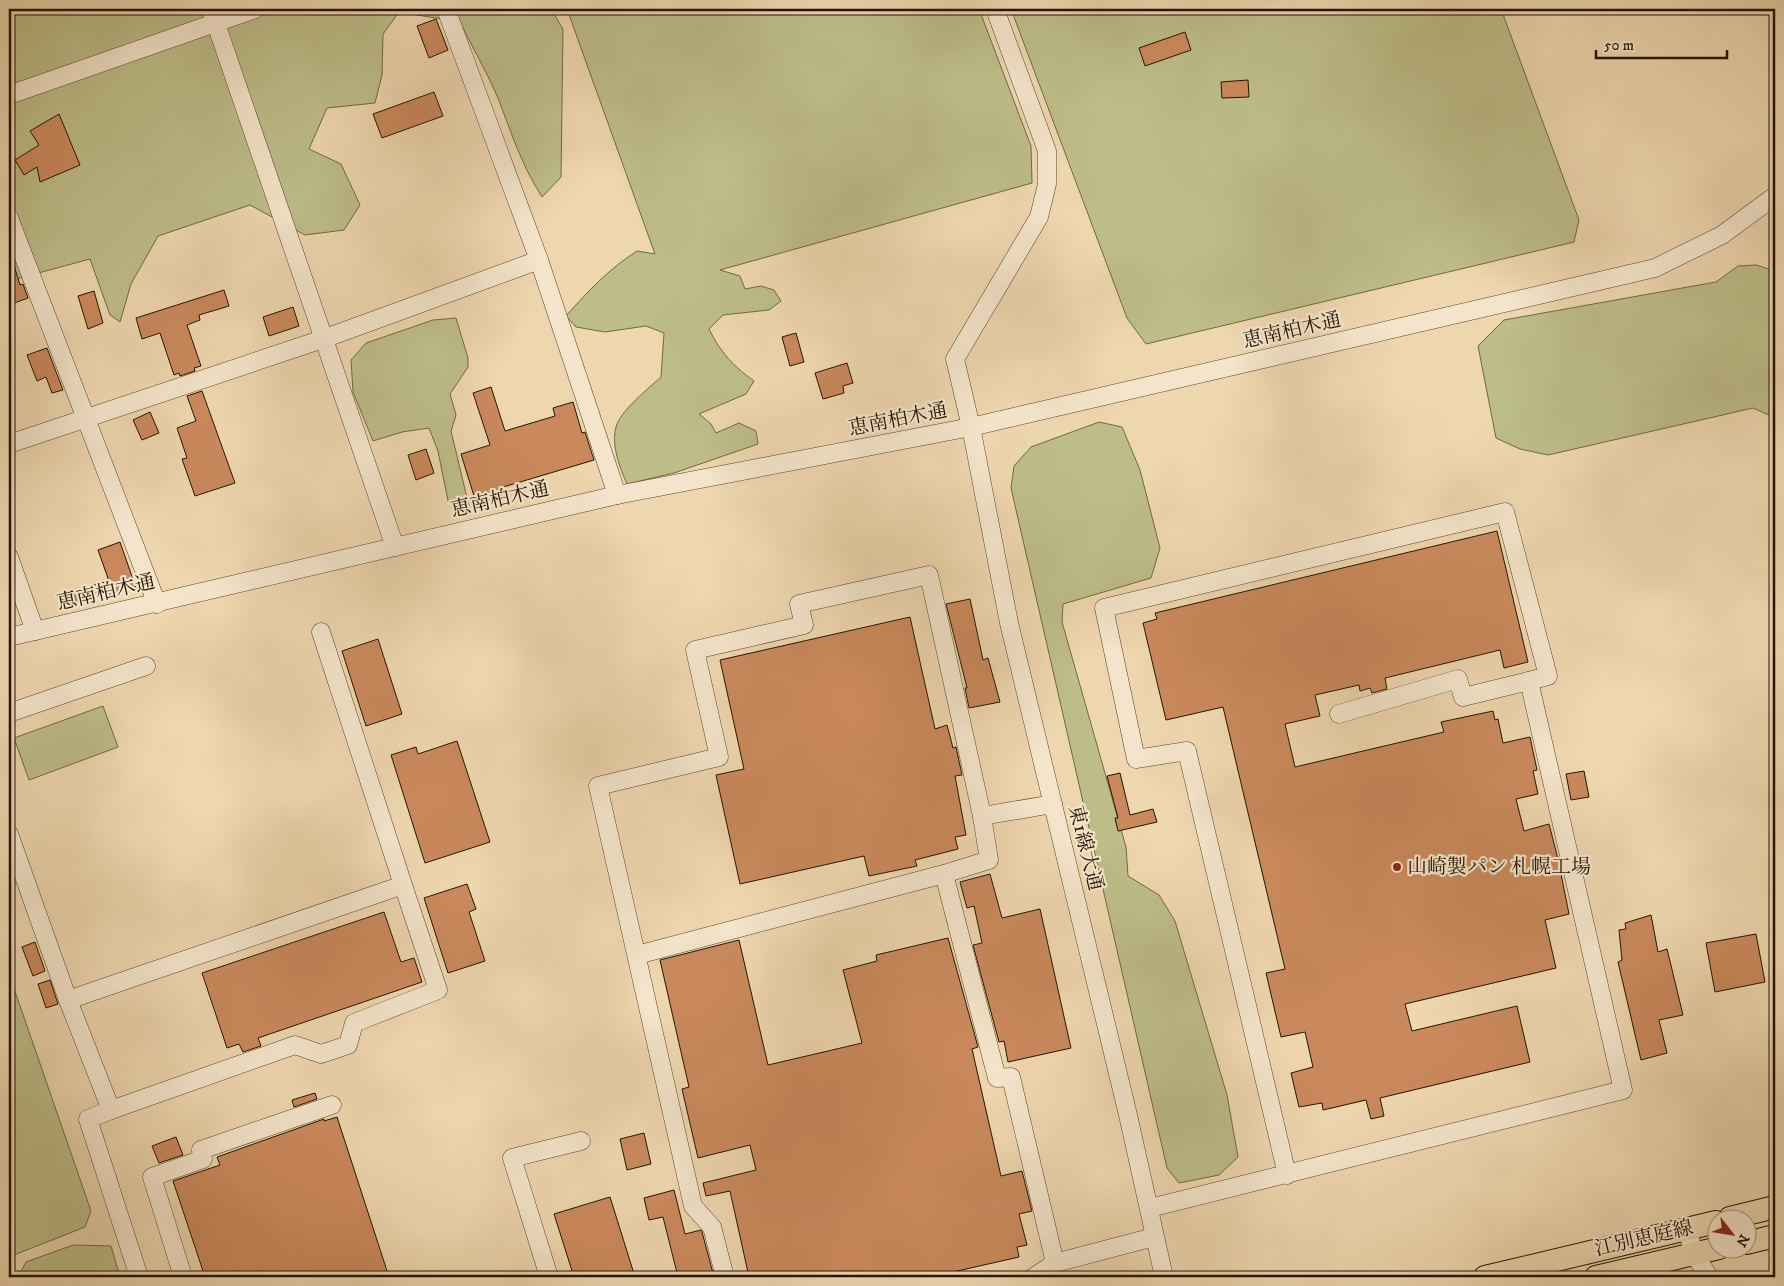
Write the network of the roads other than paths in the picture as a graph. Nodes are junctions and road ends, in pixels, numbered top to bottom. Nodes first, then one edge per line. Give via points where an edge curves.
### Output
1 (255, 9) edge
2 (446, 9) edge
3 (995, 9) edge
4 (213, 16) edge
5 (9, 95) edge
6 (1775, 196) edge
7 (9, 218) edge
8 (540, 260) junction
9 (323, 339) junction
10 (87, 417) junction
11 (971, 427) junction
12 (9, 444) edge
13 (617, 495) junction
14 (395, 546) junction
15 (9, 557) edge
16 (157, 604) junction
17 (35, 631) junction
18 (321, 632) dead end
19 (9, 637) edge
20 (146, 666) dead end
21 (1529, 681) junction
22 (9, 713) edge
23 (1339, 714) dead end
24 (1053, 804) junction
25 (982, 816) junction
26 (9, 834) edge
27 (944, 874) junction
28 (403, 885) junction
29 (636, 955) junction
30 (68, 1000) junction
31 (332, 1106) dead end
32 (111, 1110) junction
33 (581, 1141) dead end
34 (1287, 1175) junction
35 (1150, 1208) junction
36 (1775, 1208) edge
37 (1756, 1212) edge
38 (1706, 1224) edge
39 (1687, 1229) junction
40 (1775, 1236) edge
41 (1154, 1238) junction
42 (1756, 1240) edge
43 (1706, 1251) edge
44 (1694, 1254) junction
45 (1055, 1263) junction
46 (139, 1277) edge
47 (183, 1277) edge
48 (549, 1277) edge
49 (725, 1277) edge
50 (1034, 1277) edge
51 (1164, 1277) edge
52 (1485, 1277) edge
53 (1596, 1277) edge
54 (1709, 1277) edge

1 - 4 street
2 - 8 street
3 - 11 street, 東1線大通 via 1047,151 1047,184 1039,217 955,359
4 - 5 street
4 - 9 street
6 - 11 street, 恵南柏木通 via 1722,236 1655,268
7 - 10 street
8 - 9 street
8 - 13 street
9 - 10 street
9 - 14 street
10 - 12 street
10 - 16 street
11 - 13 street, 恵南柏木通
11 - 24 street, 東1線大通 via 1009,624
13 - 14 street, 恵南柏木通
14 - 16 street, 恵南柏木通
15 - 17 street
16 - 17 street, 恵南柏木通
17 - 19 street, 恵南柏木通
18 - 28 street
20 - 22 street
21 - 23 street via 1463,697 1458,679
21 - 34 street via 1623,1090
21 - 34 street via 1548,676 1505,512 1104,608 1136,759 1187,751
24 - 25 street
24 - 35 street, 東1線大通
25 - 27 street via 989,860
25 - 29 street via 929,575 799,604 804,626 695,650 719,757 598,786
26 - 30 street
27 - 29 street
27 - 45 street via 997,1078 1011,1076
28 - 30 street
28 - 32 street via 438,990 354,1023 348,1045 322,1054 295,1045
29 - 49 street via 693,1206 712,1227
30 - 32 street
31 - 47 street via 201,1150 203,1160 152,1177
32 - 46 street via 88,1119
33 - 48 street via 512,1158
34 - 35 street
35 - 41 street, 東1線大通
36 - 37 main road
38 - 39 main road, 江別恵庭線
39 - 44 street
39 - 52 main road, 江別恵庭線
40 - 42 main road
41 - 45 street
41 - 51 street, 東1線大通
43 - 44 main road, 江別恵庭線
44 - 53 main road, 江別恵庭線
44 - 54 street
45 - 50 street

